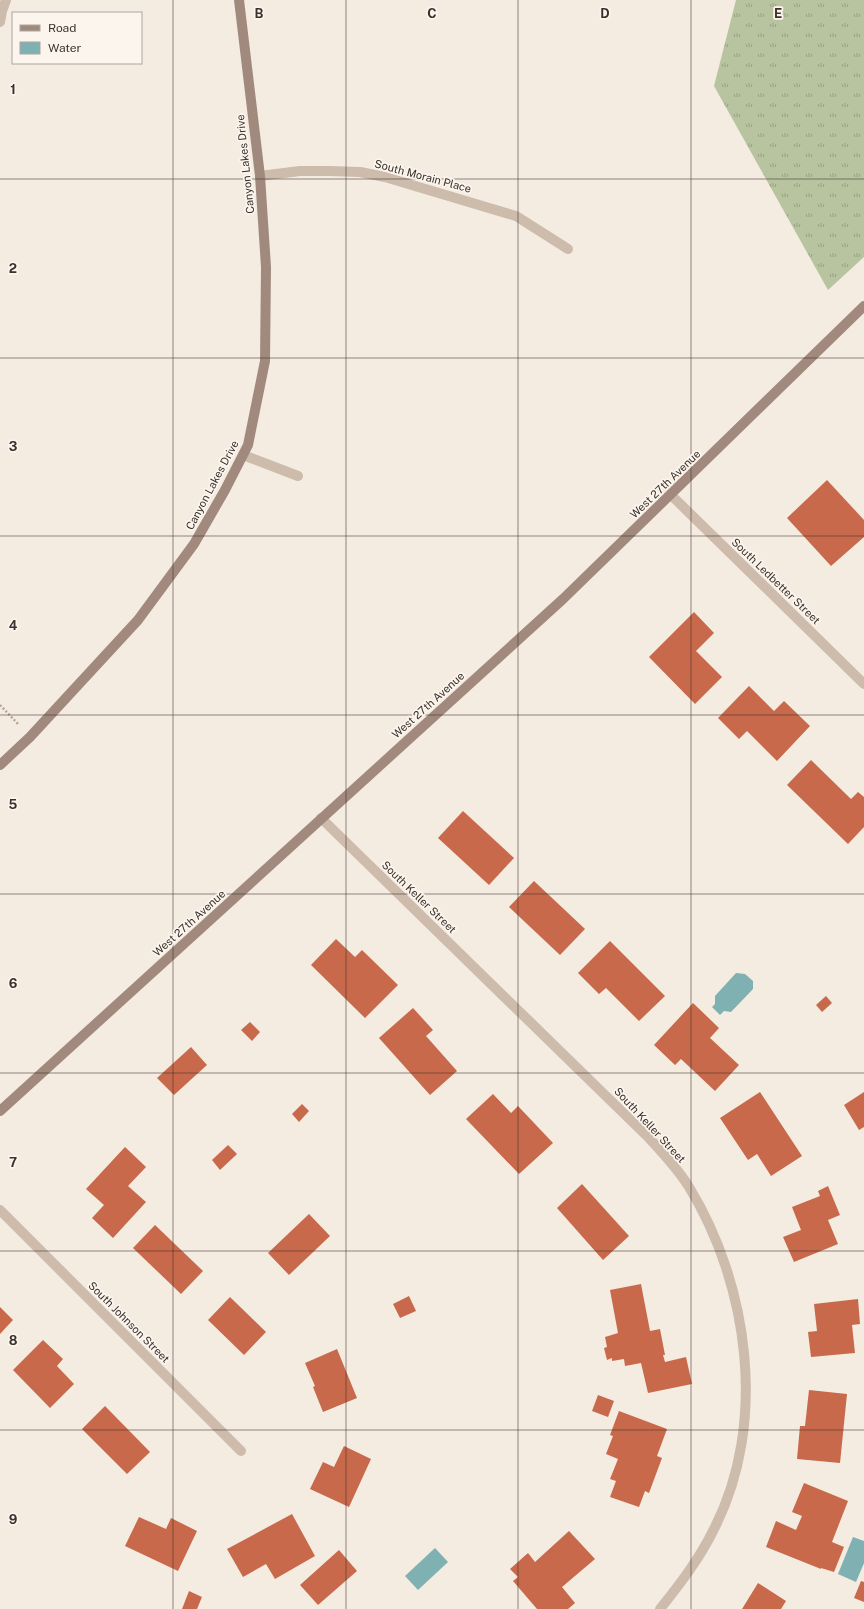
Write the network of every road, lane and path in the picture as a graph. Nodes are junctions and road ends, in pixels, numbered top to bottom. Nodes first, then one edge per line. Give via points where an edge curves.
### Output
1 (6, 0) edge
2 (239, 0) edge
3 (0, 22) edge
4 (260, 176) junction
5 (568, 249) dead end
6 (864, 306) edge
7 (243, 455) junction
8 (298, 476) dead end
9 (671, 495) junction
10 (864, 684) edge
11 (0, 705) edge
12 (30, 737) junction
13 (0, 765) edge
14 (321, 818) junction
15 (0, 1111) edge
16 (0, 1210) edge
17 (241, 1451) dead end
18 (660, 1609) edge

1 - 3 street
2 - 4 main road, Canyon Lakes Drive
4 - 5 street, South Morain Place via 330,171 360,172 386,177 516,216
4 - 7 main road, Canyon Lakes Drive via 266,267 265,361 248,445
6 - 9 main road, West 27th Avenue
7 - 8 street
7 - 12 main road, Canyon Lakes Drive via 194,544 142,613
9 - 10 street, South Ledbetter Street
9 - 14 main road, West 27th Avenue via 563,599
11 - 12 path
12 - 13 main road, Canyon Lakes Drive
14 - 15 main road, West 27th Avenue
14 - 18 street, South Keller Street via 668,1158 689,1186 715,1236 734,1291 740,1320 746,1389 740,1455 730,1492 715,1528 698,1558
16 - 17 street, South Johnson Street

